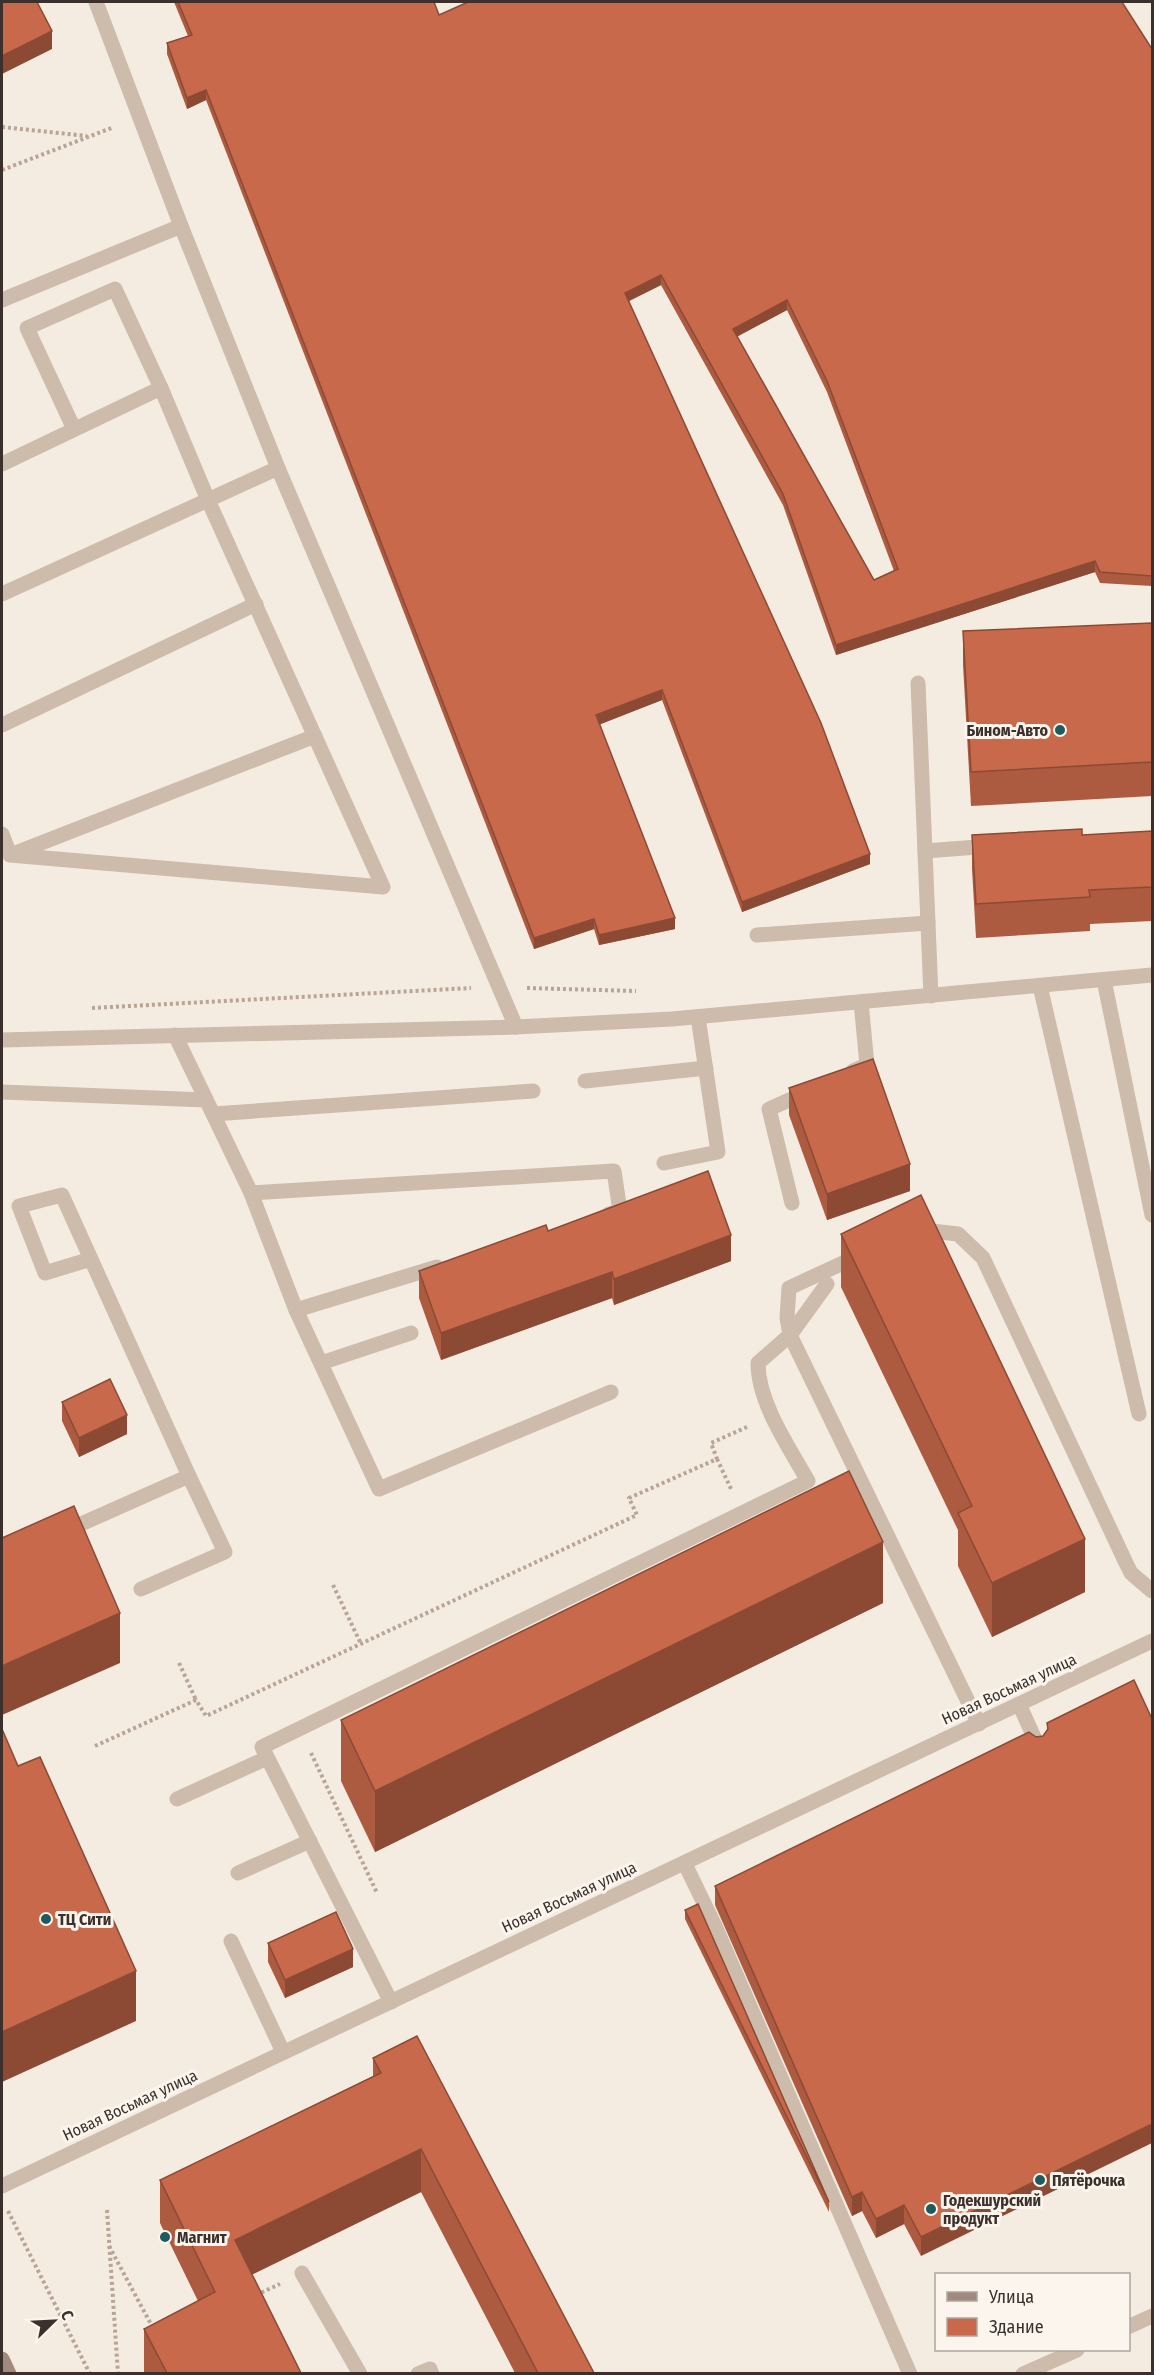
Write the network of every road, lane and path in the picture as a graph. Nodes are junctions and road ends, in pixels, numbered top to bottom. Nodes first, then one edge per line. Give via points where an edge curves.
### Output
1 (96, 2) edge
2 (140, 117) junction
3 (2, 127) edge
4 (90, 136) junction
5 (2, 170) edge
6 (181, 226) junction
7 (2, 300) edge
8 (161, 388) junction
9 (74, 429) junction
10 (2, 464) edge
11 (278, 468) junction
12 (208, 500) junction
13 (2, 594) edge
14 (256, 604) junction
15 (918, 683) dead end
16 (2, 725) edge
17 (315, 736) junction
18 (2, 834) edge
19 (1009, 845) edge
20 (926, 851) junction
21 (10, 855) junction
22 (928, 923) junction
23 (757, 935) dead end
24 (1152, 975) edge
25 (1104, 980) junction
26 (1040, 986) junction
27 (499, 987) junction
28 (637, 991) dead end
29 (931, 996) junction
30 (861, 1002) junction
31 (84, 1008) dead end
32 (699, 1017) junction
33 (516, 1027) junction
34 (175, 1035) junction
35 (2, 1040) edge
36 (706, 1068) junction
37 (585, 1081) dead end
38 (533, 1091) dead end
39 (2, 1092) edge
40 (206, 1100) junction
41 (213, 1114) junction
42 (664, 1163) dead end
43 (251, 1193) junction
44 (792, 1203) dead end
45 (1152, 1215) edge
46 (598, 1218) edge
47 (903, 1238) edge
48 (873, 1250) edge
49 (91, 1258) junction
50 (453, 1262) edge
51 (826, 1284) dead end
52 (296, 1310) junction
53 (411, 1333) dead end
54 (790, 1335) junction
55 (321, 1363) junction
56 (611, 1392) dead end
57 (1139, 1414) dead end
58 (773, 1416) junction
59 (717, 1459) junction
60 (189, 1476) junction
61 (742, 1513) junction
62 (51, 1538) edge
63 (333, 1586) dead end
64 (141, 1589) dead end
65 (1152, 1591) edge
66 (1152, 1641) edge
67 (361, 1644) junction
68 (179, 1664) dead end
69 (196, 1700) junction
70 (1019, 1704) junction
71 (979, 1724) junction
72 (95, 1746) dead end
73 (308, 1746) dead end
74 (1038, 1746) edge
75 (267, 1758) junction
76 (177, 1799) dead end
77 (310, 1841) junction
78 (685, 1864) junction
79 (238, 1873) dead end
80 (377, 1893) dead end
81 (231, 1941) dead end
82 (391, 2002) junction
83 (283, 2052) junction
84 (2, 2186) edge
85 (7, 2209) dead end
86 (107, 2210) dead end
87 (109, 2246) junction
88 (302, 2273) joint
89 (251, 2297) edge
90 (1152, 2316) edge
91 (1130, 2326) edge
92 (154, 2330) edge
93 (1072, 2351) edge
94 (2, 2359) edge
95 (9, 2373) edge
96 (90, 2373) edge
97 (118, 2373) edge
98 (360, 2373) edge
99 (418, 2373) edge
100 (432, 2373) edge
101 (910, 2373) edge
102 (1023, 2373) edge

1 - 2 street
2 - 4 path
2 - 6 street
3 - 4 path
4 - 5 path
6 - 7 street
6 - 11 street
8 - 9 street
8 - 9 street via 115,289 27,328
8 - 12 street
9 - 10 street
11 - 12 street
11 - 27 street
12 - 13 street
12 - 14 street
14 - 16 street
14 - 17 street
15 - 20 street
17 - 21 street
17 - 21 street via 383,887
18 - 21 street
19 - 20 street
20 - 22 street
22 - 23 street
22 - 29 street
24 - 25 street
25 - 26 street
25 - 45 street
26 - 29 street
26 - 57 street
27 - 28 path
27 - 31 path
27 - 33 street
29 - 30 street
30 - 32 street
30 - 44 street via 867,1065 769,1108
32 - 33 street
32 - 36 street
33 - 34 street
34 - 35 street
34 - 40 street
36 - 37 street
36 - 42 street via 718,1152
38 - 41 street
39 - 40 street
40 - 41 street
41 - 43 street
43 - 46 street via 614,1171 620,1211
43 - 52 street
47 - 65 street via 923,1230 958,1234 983,1258 1131,1573
48 - 54 street via 789,1288
49 - 49 street via 45,1273 20,1206 62,1195
49 - 60 street
50 - 52 street
51 - 54 street
52 - 55 street
53 - 55 street
54 - 58 street via 758,1363 758,1381
54 - 71 street
55 - 56 street via 380,1489
58 - 59 path via 711,1443
58 - 61 street via 808,1481
59 - 61 path
59 - 67 path via 629,1498 637,1515
60 - 62 street
60 - 64 street via 225,1552
61 - 75 street via 262,1747
63 - 67 path
66 - 70 street, Новая Восьмая улица
67 - 69 path via 206,1716
68 - 69 path
69 - 72 path
70 - 71 street, Новая Восьмая улица
70 - 74 street
71 - 78 street, Новая Восьмая улица
73 - 80 path
75 - 76 street
75 - 77 street
77 - 79 street
77 - 82 street
78 - 82 street, Новая Восьмая улица
78 - 101 street
81 - 83 street
82 - 83 street, Новая Восьмая улица
83 - 84 street, Новая Восьмая улица
85 - 96 path
86 - 87 path
87 - 92 path
87 - 97 path
88 - 89 path
88 - 98 street
90 - 91 street
93 - 102 street
94 - 95 main road
99 - 100 street via 430,2369

